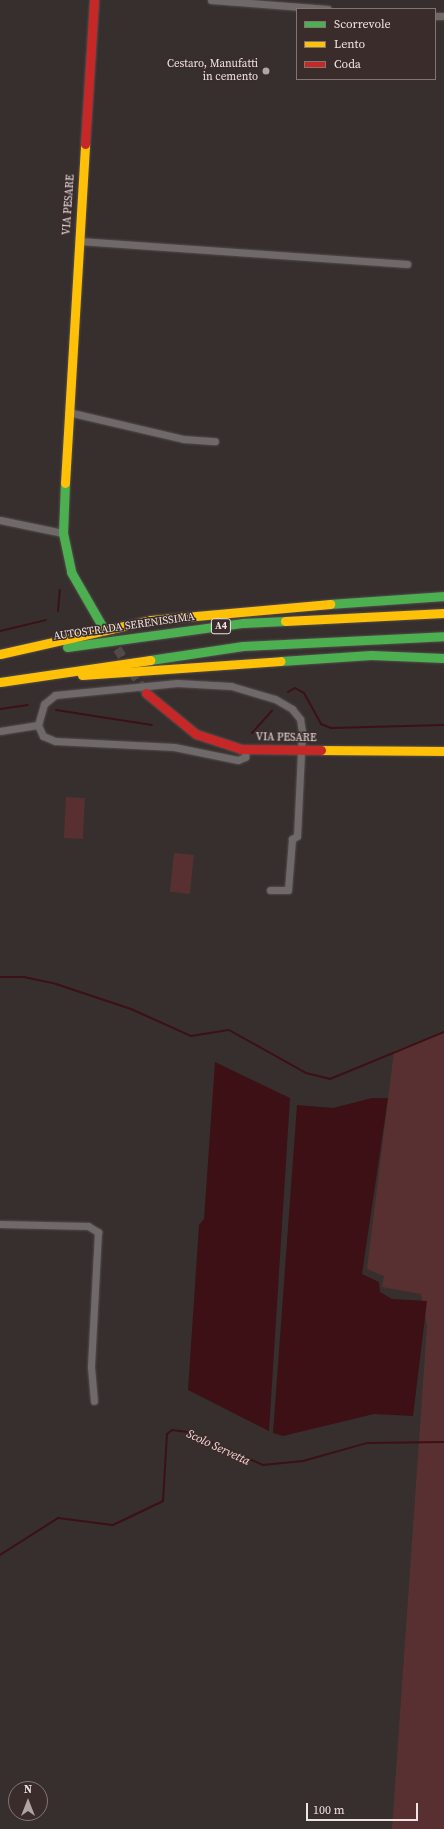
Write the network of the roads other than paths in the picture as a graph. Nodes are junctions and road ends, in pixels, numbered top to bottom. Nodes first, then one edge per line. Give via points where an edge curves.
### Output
1 (94, 0) edge
2 (211, 0) edge
3 (315, 8) edge
4 (79, 241) junction
5 (408, 264) dead end
6 (68, 412) junction
7 (215, 441) dead end
8 (0, 520) edge
9 (63, 533) junction
10 (444, 596) edge
11 (444, 613) edge
12 (102, 626) dead end
13 (444, 636) edge
14 (0, 654) edge
15 (444, 658) edge
16 (0, 660) edge
17 (0, 683) edge
18 (146, 693) tunnel mouth
19 (38, 725) junction
20 (0, 731) edge
21 (246, 750) junction
22 (444, 750) edge
23 (303, 751) junction
24 (270, 890) dead end
25 (0, 1224) edge
26 (94, 1401) dead end

1 - 4 main road, VIA PESARE
2 - 3 street
4 - 5 street
4 - 6 main road, VIA PESARE
6 - 7 street via 183,439
6 - 9 main road, VIA PESARE
8 - 9 street
9 - 12 main road, VIA PESARE via 76,584
10 - 14 main road via 190,615
11 - 16 main road, AUTOSTRADA SERENISSIMA / A4 via 243,623 141,635
13 - 17 main road, A4 via 243,646 149,657
15 - 17 main road via 355,656 111,673 13,686
18 - 21 main road, VIA PESARE via 196,734
19 - 20 street
19 - 21 street via 43,736 55,741 180,747 238,760 245,757
19 - 23 street via 48,700 68,692 208,682 253,692 292,708 300,719
21 - 23 main road, VIA PESARE
22 - 23 main road, VIA PESARE
23 - 24 street via 297,836 292,839 288,890
25 - 26 street via 88,1226 98,1232 91,1367

